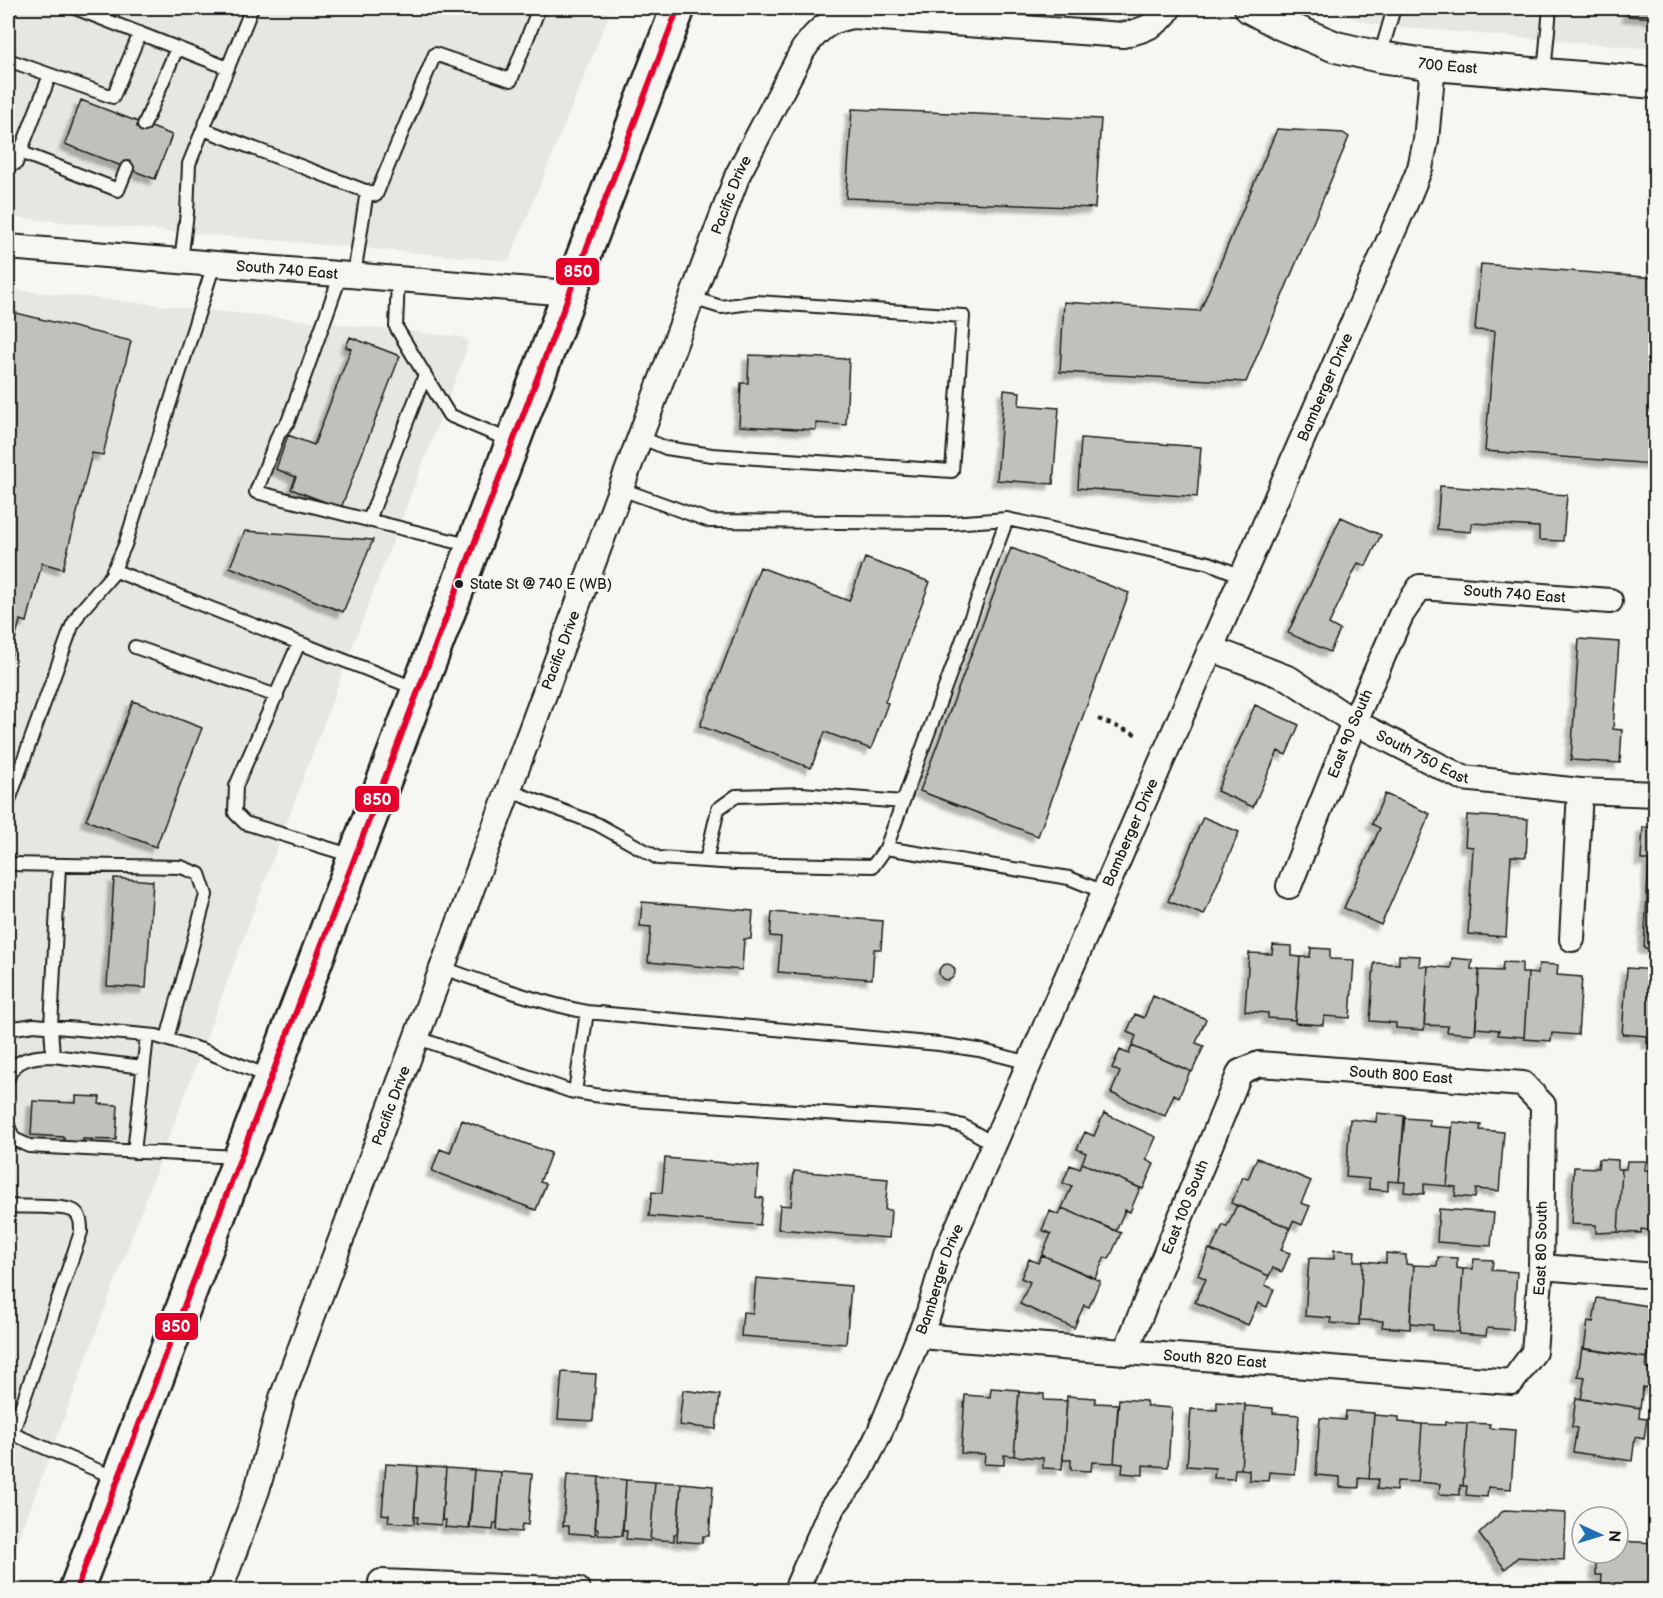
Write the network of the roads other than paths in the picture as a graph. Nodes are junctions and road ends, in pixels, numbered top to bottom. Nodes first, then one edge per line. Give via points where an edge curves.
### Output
1 (10, 8) edge
2 (75, 8) edge
3 (252, 8) edge
4 (539, 8) edge
5 (678, 8) edge
6 (1169, 8) edge
7 (1250, 8) edge
8 (1394, 8) edge
9 (1550, 8) edge
10 (870, 12) edge
11 (8, 15) edge
12 (974, 16) edge
13 (140, 33) junction
14 (177, 48) junction
15 (1380, 57) junction
16 (8, 60) edge
17 (1433, 65) junction
18 (228, 68) junction
19 (1544, 73) junction
20 (50, 75) junction
21 (1656, 82) edge
22 (144, 124) dead end
23 (203, 129) junction
24 (20, 152) junction
25 (8, 164) edge
26 (127, 168) dead end
27 (367, 192) junction
28 (8, 247) edge
29 (181, 261) junction
30 (214, 264) junction
31 (348, 275) junction
32 (398, 279) junction
33 (569, 293) junction
34 (692, 298) junction
35 (425, 375) junction
36 (640, 437) junction
37 (512, 441) junction
38 (621, 489) junction
39 (1007, 519) junction
40 (369, 520) junction
41 (472, 546) junction
42 (114, 570) junction
43 (1242, 576) junction
44 (1420, 587) joint
45 (1610, 601) dead end
46 (299, 643) junction
47 (135, 647) dead end
48 (1210, 648) junction
49 (418, 690) junction
50 (277, 696) junction
51 (1354, 722) junction
52 (508, 790) junction
53 (1580, 791) junction
54 (1656, 794) edge
55 (903, 802) junction
56 (8, 803) edge
57 (886, 848) junction
58 (354, 857) junction
59 (706, 861) junction
60 (8, 864) edge
61 (59, 866) junction
62 (1288, 886) dead end
63 (1104, 892) junction
64 (1572, 939) dead end
65 (443, 968) junction
66 (587, 1012) junction
67 (51, 1027) junction
68 (8, 1029) edge
69 (147, 1036) junction
70 (418, 1038) junction
71 (167, 1039) junction
72 (53, 1056) junction
73 (1030, 1063) junction
74 (143, 1067) junction
75 (1251, 1068) joint
76 (271, 1077) junction
77 (8, 1078) edge
78 (575, 1092) junction
79 (1543, 1105) joint
80 (8, 1126) edge
81 (994, 1144) junction
82 (134, 1152) junction
83 (241, 1157) junction
84 (8, 1206) edge
85 (1540, 1267) junction
86 (1656, 1276) edge
87 (919, 1336) junction
88 (1125, 1353) junction
89 (1512, 1382) joint
90 (10, 1433) edge
91 (119, 1479) junction
92 (381, 1582) dead end
93 (76, 1590) edge
94 (220, 1590) edge
95 (565, 1590) edge
96 (578, 1590) edge
97 (796, 1590) edge

1 - 11 lane
2 - 13 lane
3 - 18 lane
4 - 27 lane via 511,80 435,54 376,195
5 - 33 main road
6 - 12 street, Pacific Drive via 1152,25 1123,35
7 - 15 street, 700 East via 1282,26 1336,47
8 - 15 lane
9 - 19 lane
10 - 12 street, Pacific Drive
10 - 34 street, Pacific Drive via 838,18 813,35 802,50 738,174
13 - 14 lane
13 - 20 lane via 113,97
14 - 18 lane
14 - 22 lane
15 - 17 street, 700 East
16 - 20 lane
17 - 19 street, 700 East
17 - 43 street, Bamberger Drive via 1420,168
18 - 23 lane
19 - 21 street, 700 East
20 - 24 lane
23 - 27 lane
23 - 29 lane via 189,164
24 - 25 lane via 16,163
24 - 26 lane via 118,190
27 - 31 lane
28 - 29 street, South 740 East
29 - 30 street, South 740 East
30 - 31 street, South 740 East
30 - 42 lane
31 - 32 street, South 740 East
31 - 40 lane via 256,492
32 - 33 street, South 740 East
32 - 35 lane via 396,327
33 - 37 main road
34 - 36 street, Pacific Drive
34 - 36 lane via 721,308 758,302 963,316 952,471 712,455 666,448
35 - 37 lane via 449,415
35 - 40 lane
36 - 38 street, Pacific Drive
37 - 41 main road
38 - 39 lane via 710,521 951,523
38 - 52 street, Pacific Drive
39 - 43 lane via 1209,563
39 - 55 lane
40 - 41 lane
41 - 49 main road
42 - 46 lane
42 - 56 lane via 72,626
43 - 48 street, Bamberger Drive
44 - 45 street, South 740 East
44 - 51 street, East 90 South via 1401,615
46 - 49 lane
46 - 50 lane
47 - 50 lane
48 - 51 street, South 750 East via 1290,679
48 - 63 street, Bamberger Drive
49 - 58 main road
50 - 58 lane via 236,786 235,813 245,823
51 - 53 street, South 750 East via 1463,778
51 - 62 street, East 90 South
52 - 59 lane via 597,824 658,858
52 - 65 street, Pacific Drive
53 - 54 street, South 750 East
53 - 64 street
55 - 57 lane
55 - 59 lane via 801,794 736,796 718,810
57 - 59 lane via 873,866
57 - 63 lane via 1069,878
58 - 76 main road
60 - 61 lane
61 - 67 lane
61 - 71 lane via 180,867 199,874 206,895
63 - 73 street, Bamberger Drive
65 - 66 lane via 507,991
65 - 70 street, Pacific Drive
66 - 73 lane via 939,1044
66 - 78 lane
67 - 68 lane
67 - 69 lane
67 - 72 lane
69 - 71 lane
69 - 74 lane
70 - 78 lane
70 - 94 street, Pacific Drive via 282,1398 257,1490
71 - 76 lane
72 - 74 lane
72 - 77 lane via 24,1059 10,1070
73 - 81 street, Bamberger Drive
74 - 82 lane
75 - 79 street, South 800 East via 1259,1064 1523,1084
75 - 88 street, East 100 South via 1240,1072
76 - 83 main road
78 - 81 lane via 633,1100 944,1121 963,1126
79 - 85 street, East 80 South
80 - 82 lane via 14,1139 29,1146
81 - 87 street, Bamberger Drive via 946,1254
82 - 83 lane
83 - 91 main road
84 - 90 lane via 64,1208 81,1219 81,1232
85 - 86 street
85 - 89 street, East 80 South via 1534,1352
87 - 88 street, South 820 East
87 - 97 street, Bamberger Drive via 879,1434 860,1472 832,1508
88 - 89 street, South 820 East
90 - 91 lane
91 - 93 main road
92 - 95 street
95 - 96 street

